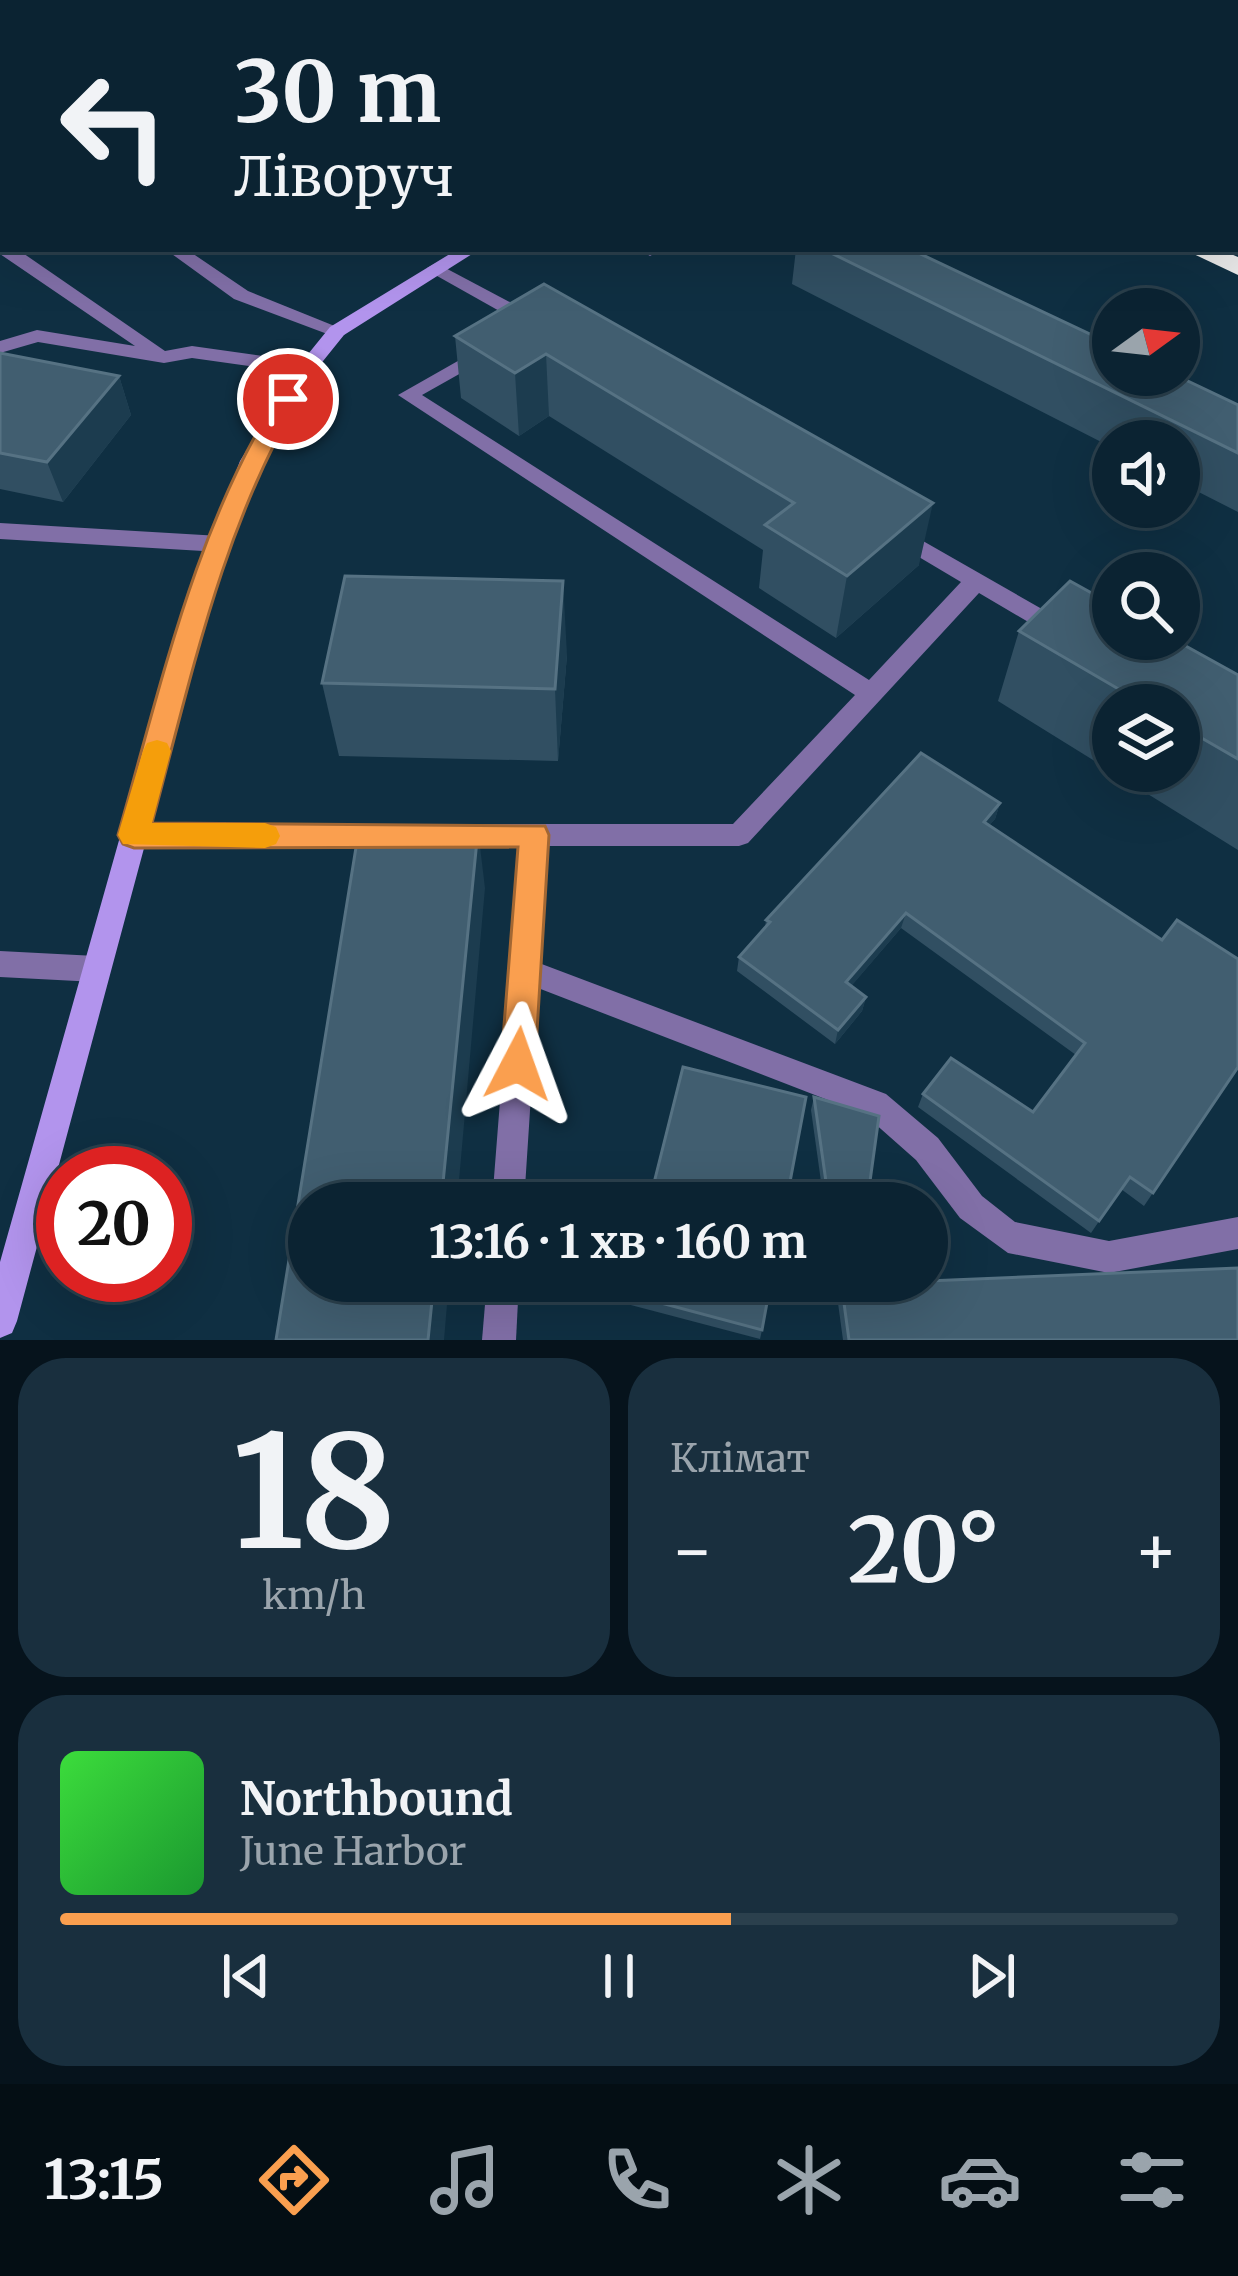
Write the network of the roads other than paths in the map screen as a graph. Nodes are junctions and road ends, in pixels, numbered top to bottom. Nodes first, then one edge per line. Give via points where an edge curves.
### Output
1 (8, 252) edge
2 (178, 252) edge
3 (465, 252) edge
4 (1203, 252) edge
5 (1238, 267) edge
6 (436, 268) junction
7 (337, 331) junction
8 (0, 347) edge
9 (164, 357) junction
10 (307, 368) junction
11 (876, 522) edge
12 (0, 531) edge
13 (220, 544) junction
14 (976, 581) junction
15 (1077, 640) edge
16 (871, 693) junction
17 (134, 835) junction
18 (534, 835) junction
19 (0, 964) edge
20 (96, 969) junction
21 (525, 970) junction
22 (510, 1182) edge
23 (1238, 1233) edge
24 (502, 1302) edge
25 (0, 1321) edge
26 (499, 1340) edge

1 - 9 lane
2 - 7 lane via 241,295
3 - 6 street
4 - 5 highway
6 - 7 street
6 - 16 lane via 528,332 408,395
7 - 10 street
8 - 9 lane via 37,336
9 - 10 lane via 192,352
10 - 13 street via 250,460
11 - 14 lane
12 - 13 lane
13 - 17 street
14 - 15 lane
14 - 16 lane
16 - 18 lane via 739,835
17 - 18 lane
17 - 20 street
18 - 21 lane
19 - 20 lane
20 - 25 street
21 - 22 lane
21 - 23 lane via 875,1104 1008,1237 1108,1257
24 - 26 lane

